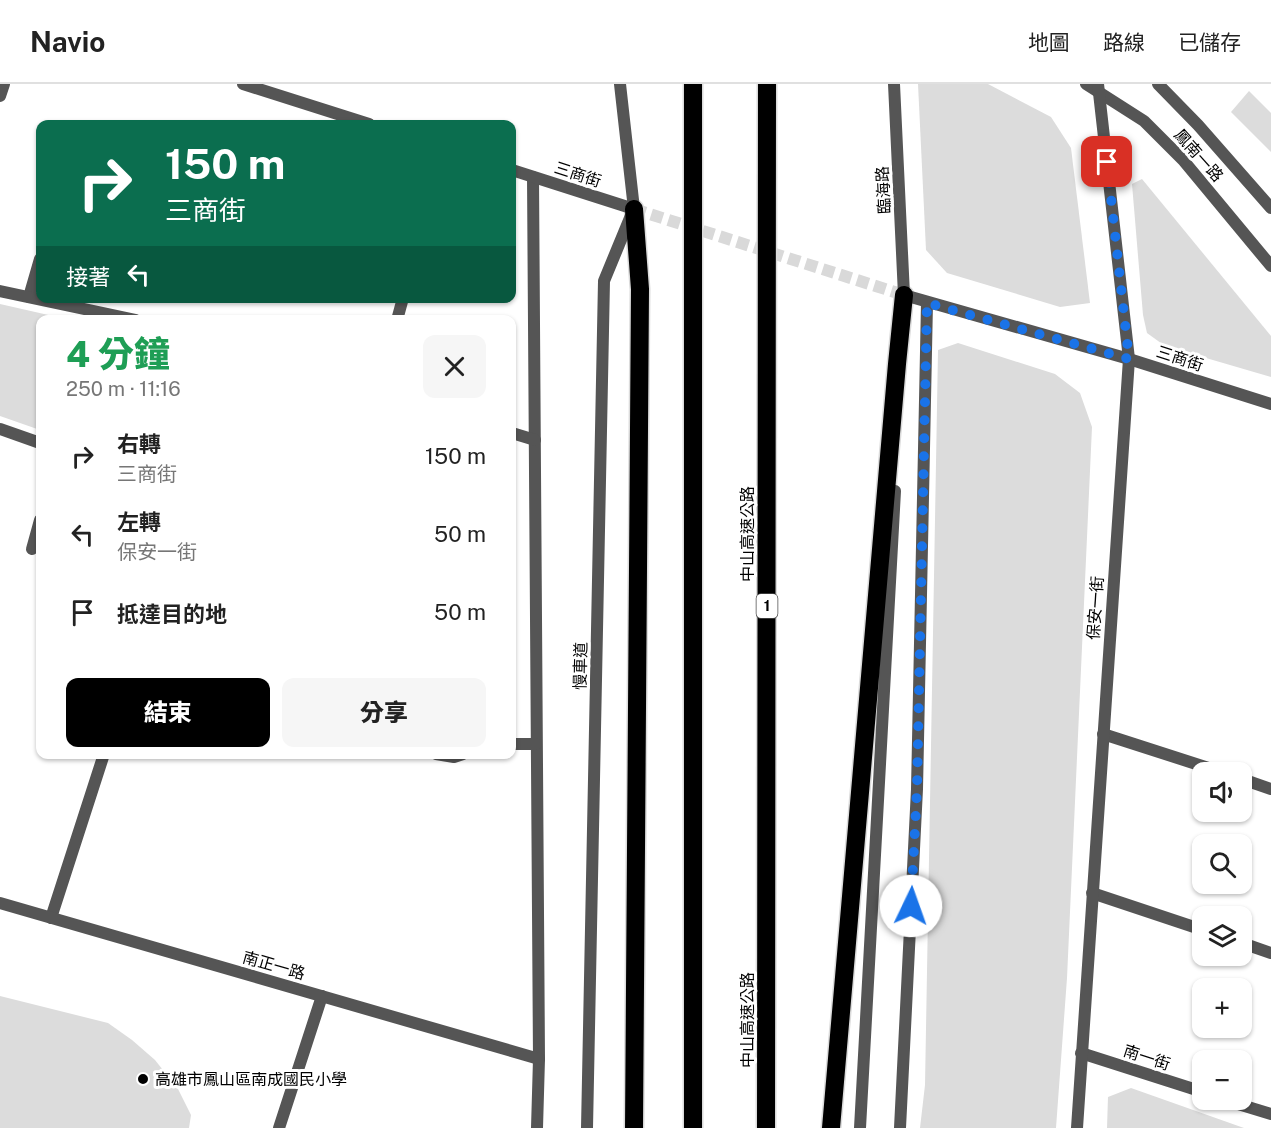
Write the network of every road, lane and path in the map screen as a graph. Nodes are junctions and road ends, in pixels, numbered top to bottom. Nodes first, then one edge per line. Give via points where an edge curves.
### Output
1 (4, 84) edge
2 (243, 84) edge
3 (620, 84) edge
4 (693, 84) edge
5 (767, 84) edge
6 (894, 84) edge
7 (1086, 84) edge
8 (1158, 84) edge
9 (1099, 88) edge
10 (0, 96) edge
11 (356, 120) edge
12 (516, 171) edge
13 (533, 177) junction
14 (1271, 208) edge
15 (634, 209) junction
16 (1271, 266) edge
17 (36, 273) edge
18 (0, 291) edge
19 (904, 295) junction
20 (29, 297) junction
21 (36, 299) edge
22 (57, 303) edge
23 (927, 303) junction
24 (113, 315) edge
25 (1129, 359) junction
26 (1271, 404) edge
27 (0, 429) edge
28 (516, 434) edge
29 (535, 440) junction
30 (36, 441) edge
31 (36, 534) edge
32 (32, 549) dead end
33 (1103, 734) junction
34 (516, 744) edge
35 (536, 744) junction
36 (102, 759) edge
37 (1192, 763) edge
38 (1252, 782) edge
39 (1271, 789) edge
40 (1092, 892) junction
41 (0, 903) edge
42 (51, 918) junction
43 (1192, 926) edge
44 (1252, 946) edge
45 (1271, 953) edge
46 (322, 996) junction
47 (1081, 1053) junction
48 (539, 1059) junction
49 (1192, 1088) edge
50 (1252, 1108) edge
51 (1271, 1114) edge
52 (279, 1128) edge
53 (537, 1128) edge
54 (587, 1128) edge
55 (634, 1128) edge
56 (693, 1128) edge
57 (766, 1128) edge
58 (831, 1128) edge
59 (860, 1128) edge
60 (900, 1128) edge
61 (1077, 1128) edge

1 - 10 street
2 - 11 street
3 - 15 street
4 - 56 highway, bridge
5 - 57 highway, 中山高速公路 / 1, bridge
6 - 19 street, 臨海路
7 - 9 street, 鳳南一路
8 - 14 street, 鳳南一路
9 - 16 street, 鳳南一路 via 1144,121 1183,160
9 - 25 street, 保安一街
12 - 13 street, 三商街
13 - 15 street, 三商街
13 - 29 street
15 - 54 street, 慢車道 via 604,281
15 - 55 highway via 640,289
17 - 20 street
18 - 20 street
19 - 23 street, 三商街
19 - 58 highway
19 - 59 street
20 - 21 street
22 - 24 street
23 - 25 street, 三商街
23 - 60 street via 917,789
25 - 26 street, 三商街
25 - 33 street, 保安一街
27 - 30 street
28 - 29 street
29 - 35 street
31 - 32 street
33 - 37 street
33 - 40 street, 保安一街
34 - 35 street
35 - 48 street
36 - 42 street
38 - 39 street
40 - 43 street
40 - 47 street, 保安一街
41 - 42 street, 南正一路
42 - 46 street, 南正一路
44 - 45 street
46 - 48 street, 南正一路
46 - 52 street
47 - 49 street, 南一街
47 - 61 street, 保安一街
48 - 53 street
50 - 51 street

